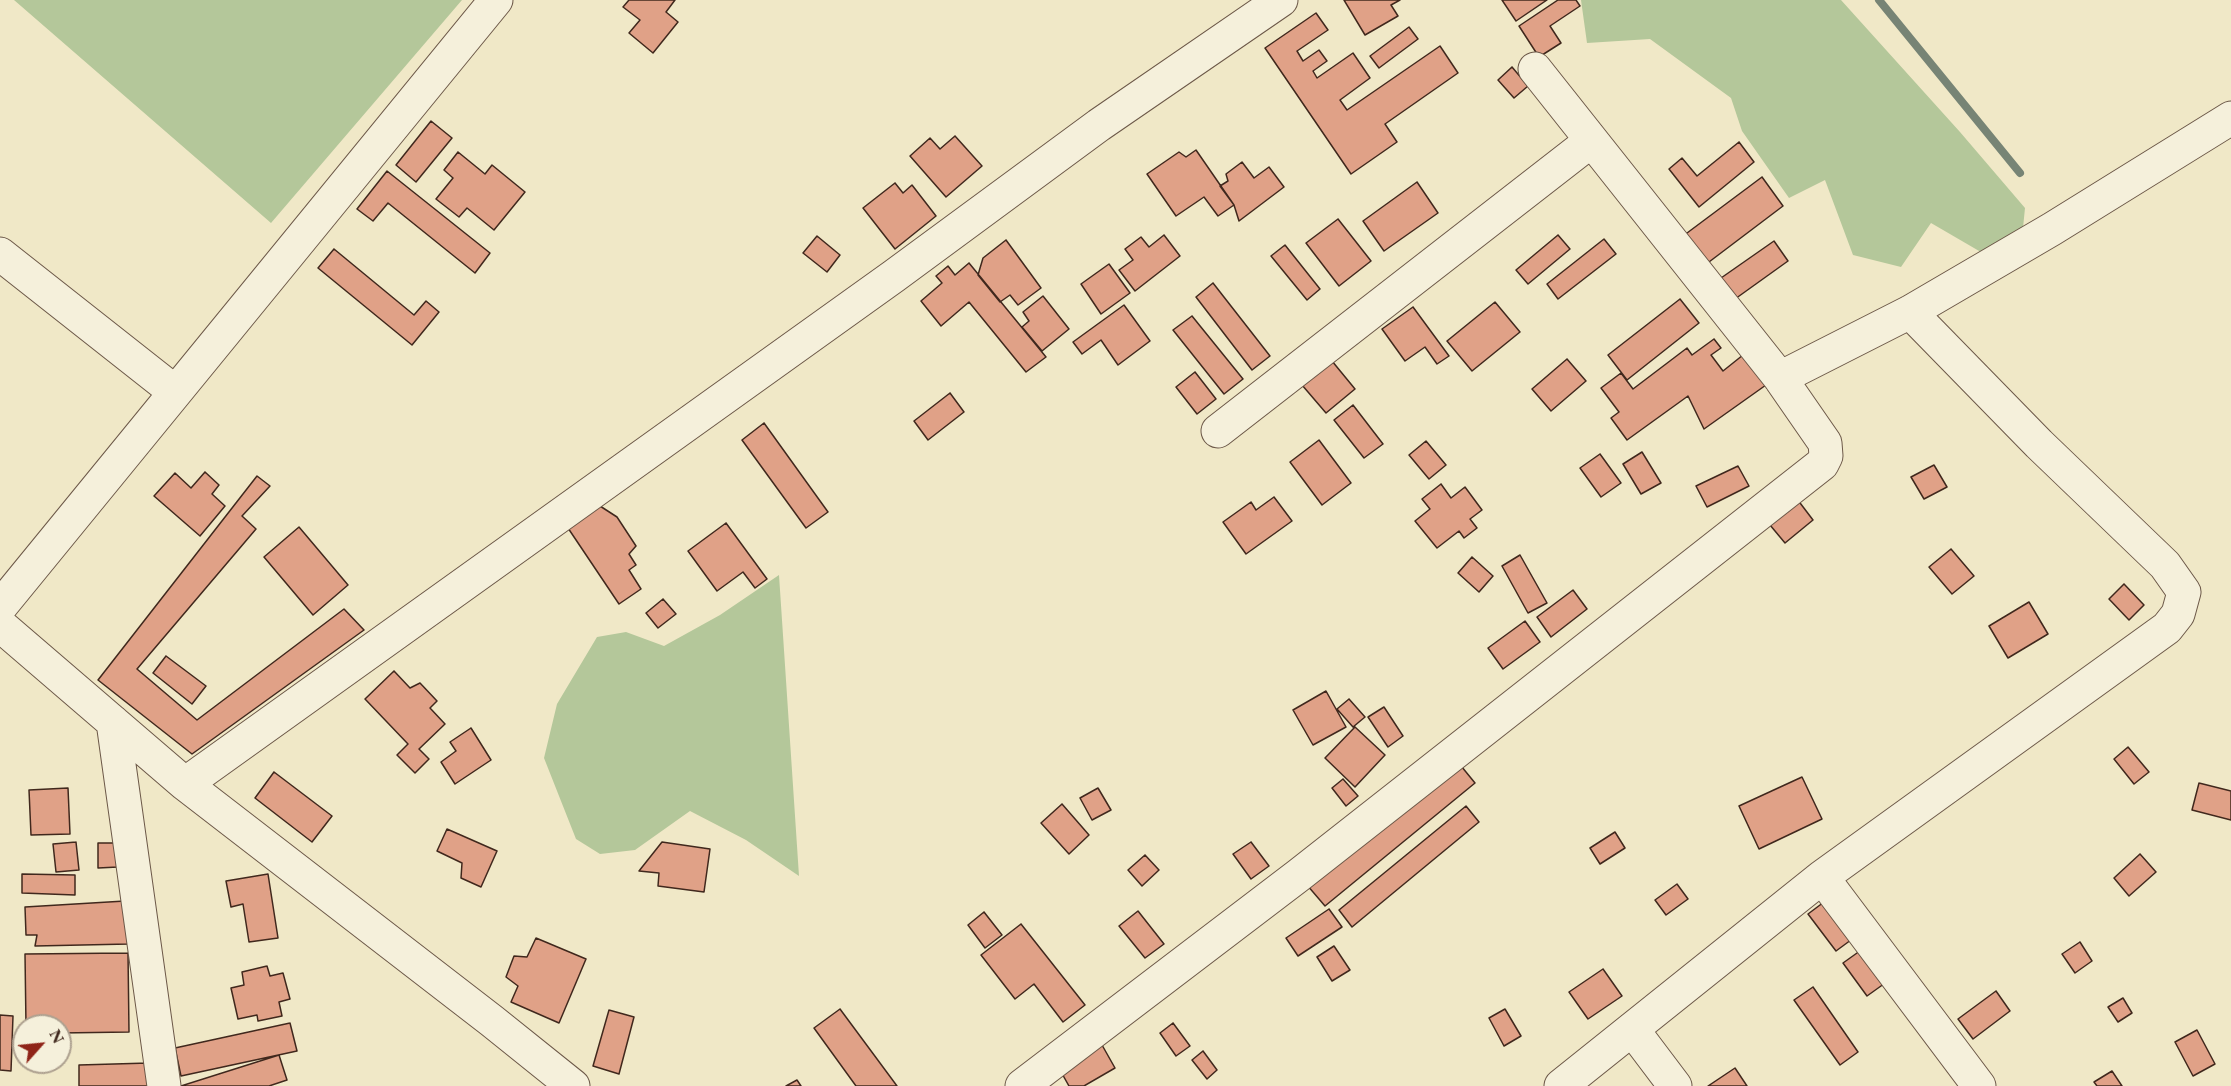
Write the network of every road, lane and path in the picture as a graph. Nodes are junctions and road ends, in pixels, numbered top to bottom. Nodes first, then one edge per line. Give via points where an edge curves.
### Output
1 (496, 0) edge
2 (1281, 0) edge
3 (1535, 69) dead end
4 (2231, 118) edge
5 (1591, 141) junction
6 (0, 254) edge
7 (1910, 312) junction
8 (1780, 378) junction
9 (175, 392) junction
10 (1218, 431) dead end
11 (0, 607) edge
12 (0, 625) edge
13 (113, 722) junction
14 (185, 784) junction
15 (1822, 877) junction
16 (1632, 1029) junction
17 (164, 1086) edge
18 (573, 1086) edge
19 (1022, 1086) edge
20 (1561, 1086) edge
21 (1675, 1086) edge
22 (1979, 1086) edge

1 - 9 street
2 - 14 street via 1099,125
3 - 5 street
4 - 7 street
5 - 8 street
5 - 10 street
6 - 9 street
7 - 8 street
7 - 15 street via 2165,565 2184,592 2178,614 2167,628
8 - 19 street via 1825,443 1822,464 1308,868
9 - 11 street
12 - 13 street
13 - 14 street
13 - 17 street
14 - 18 street
15 - 16 street
15 - 22 street
16 - 20 street
16 - 21 street

